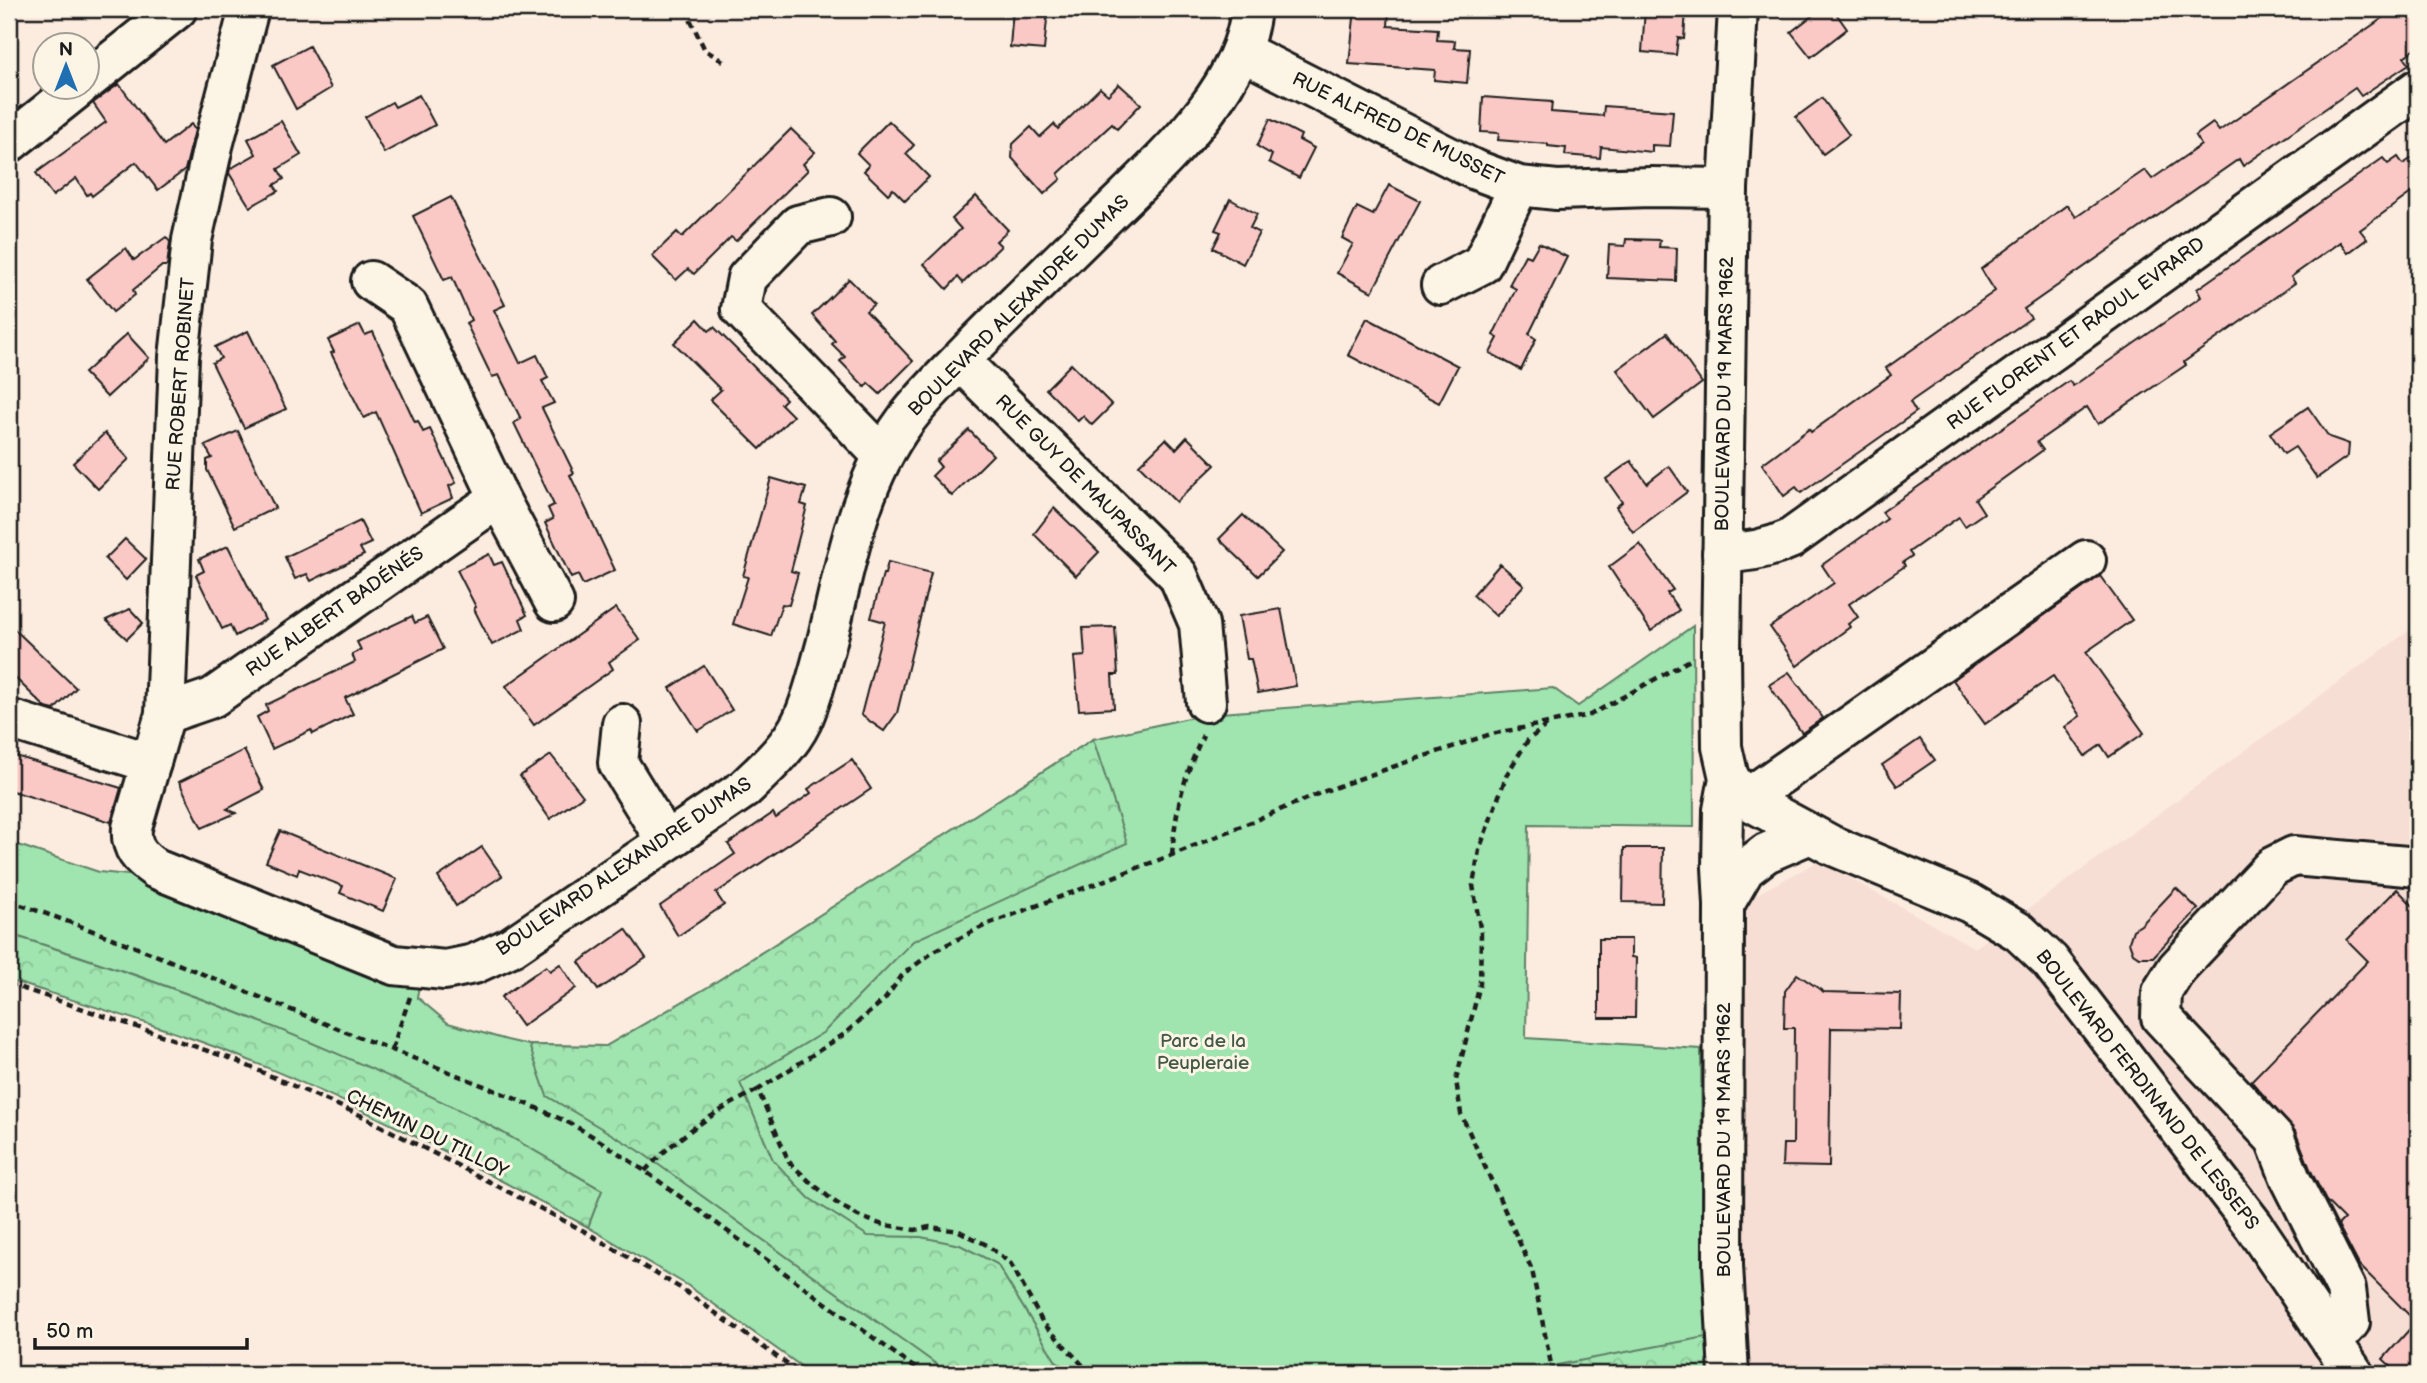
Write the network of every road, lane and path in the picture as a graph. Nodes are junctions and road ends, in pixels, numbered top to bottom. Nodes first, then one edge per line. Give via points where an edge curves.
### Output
1 (177, 9) edge
2 (249, 9) edge
3 (685, 9) edge
4 (1251, 9) edge
5 (1738, 9) edge
6 (1241, 51) junction
7 (725, 62) dead end
8 (102, 69) edge
9 (2418, 89) edge
10 (61, 102) edge
11 (9, 144) edge
12 (1519, 186) junction
13 (1728, 188) junction
14 (831, 217) dead end
15 (372, 281) dead end
16 (1441, 285) dead end
17 (960, 361) junction
18 (883, 456) junction
19 (499, 498) junction
20 (1722, 553) junction
21 (2086, 560) dead end
22 (554, 602) dead end
23 (1659, 676) dead end
24 (166, 714) junction
25 (1206, 714) joint
26 (9, 719) edge
27 (622, 724) dead end
28 (1547, 725) junction
29 (151, 763) junction
30 (1737, 788) junction
31 (1810, 834) junction
32 (666, 841) junction
33 (1172, 855) junction
34 (2418, 867) edge
35 (1745, 869) junction
36 (9, 901) edge
37 (1724, 905) junction
38 (417, 969) junction
39 (9, 984) edge
40 (392, 1049) junction
41 (758, 1090) junction
42 (645, 1171) junction
43 (2332, 1342) junction
44 (801, 1374) edge
45 (923, 1374) edge
46 (1091, 1374) edge
47 (1553, 1374) edge
48 (1729, 1374) edge
49 (2354, 1374) edge

1 - 8 street
2 - 24 street, RUE ROBERT ROBINET via 192,240 181,325
3 - 7 path via 705,50
4 - 6 street, BOULEVARD ALEXANDRE DUMAS
5 - 13 street, BOULEVARD DU 19 MARS 1962
6 - 12 street, RUE ALFRED DE MUSSET via 1473,169
6 - 17 street, BOULEVARD ALEXANDRE DUMAS via 1209,107 1162,162
9 - 20 street, RUE FLORENT ET RAOUL EVRARD via 1790,539 1747,553
10 - 11 street
12 - 13 street, RUE ALFRED DE MUSSET via 1557,190
12 - 16 street via 1482,264
13 - 20 street, BOULEVARD DU 19 MARS 1962
14 - 18 street via 798,225 747,278 741,309
15 - 19 street via 408,306
17 - 18 street, BOULEVARD ALEXANDRE DUMAS via 905,420
17 - 25 street, RUE GUY DE MAUPASSANT via 1178,575 1199,624
18 - 32 street, BOULEVARD ALEXANDRE DUMAS via 861,505 802,722 774,761 744,789
19 - 22 street
19 - 24 street, RUE ALBERT BADÉNÉS via 212,698
20 - 30 street, BOULEVARD DU 19 MARS 1962 via 1722,747
21 - 30 street
23 - 28 path via 1590,715
24 - 29 street, RUE ROBERT ROBINET
25 - 33 path via 1176,812
26 - 29 street
27 - 32 street via 618,763
28 - 33 path via 1491,734 1404,763
28 - 47 path via 1528,740 1507,774 1479,850 1473,885 1481,934 1480,984 1456,1080 1461,1114 1532,1270
29 - 38 street, BOULEVARD ALEXANDRE DUMAS via 132,828 131,840 142,860 394,965
30 - 31 street
30 - 35 street, BOULEVARD DU 19 MARS 1962 via 1750,819
30 - 37 street, BOULEVARD DU 19 MARS 1962 via 1723,810
31 - 35 street, BOULEVARD DU 19 MARS 1962 via 1766,853
31 - 43 street, BOULEVARD FERDINAND DE LESSEPS via 1970,904 2019,932 2050,961 2254,1226
32 - 38 street, BOULEVARD ALEXANDRE DUMAS via 511,947 445,971
33 - 41 path via 988,924 936,950 904,974 885,999 843,1035
34 - 43 street via 2294,856 2272,867 2177,968 2162,992 2161,1017 2275,1139 2346,1290 2350,1322
35 - 37 street, BOULEVARD DU 19 MARS 1962
36 - 40 path via 92,929
37 - 48 street, BOULEVARD DU 19 MARS 1962 via 1723,1265
38 - 40 path
39 - 44 path, CHEMIN DU TILLOY via 232,1059 360,1115 584,1231 682,1289
40 - 42 path via 565,1121
41 - 42 path via 671,1146
41 - 46 path via 789,1162 809,1181 858,1216 880,1224 959,1231 987,1245 1010,1265 1043,1322
42 - 45 path
43 - 49 street, BOULEVARD FERDINAND DE LESSEPS

